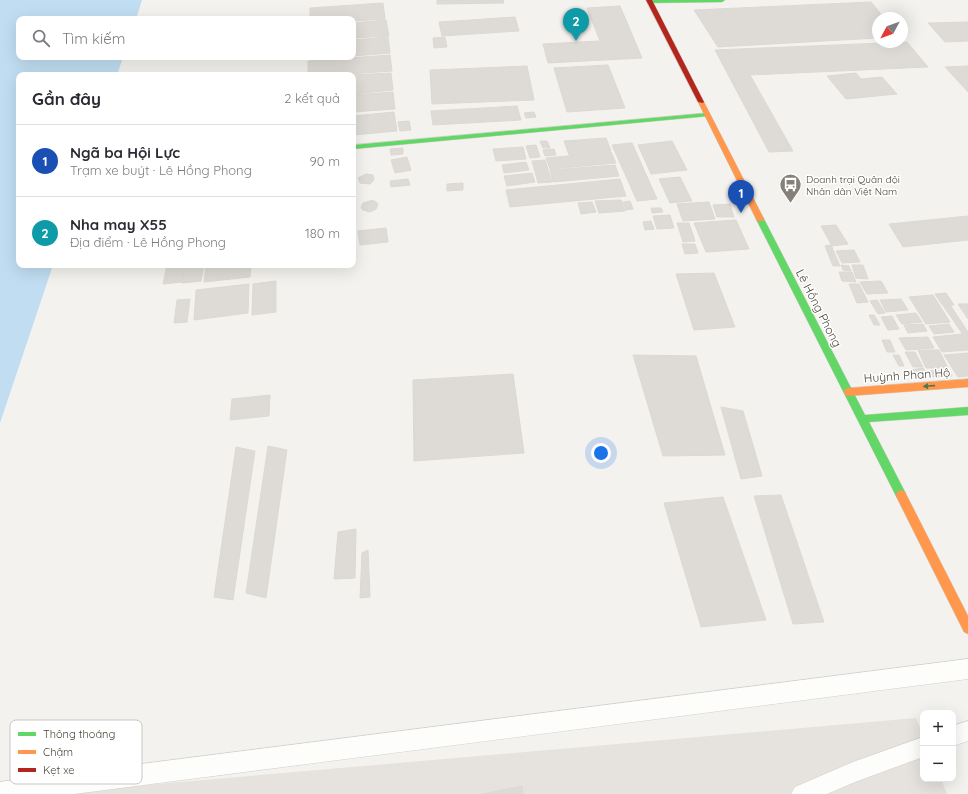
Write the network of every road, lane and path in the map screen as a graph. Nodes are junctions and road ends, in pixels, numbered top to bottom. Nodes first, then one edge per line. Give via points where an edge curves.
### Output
1 (722, 0) edge
2 (649, 1) edge
3 (707, 115) junction
4 (356, 147) edge
5 (968, 383) edge
6 (848, 392) junction
7 (968, 411) edge
8 (862, 419) junction
9 (968, 628) edge
10 (968, 669) edge
11 (968, 731) edge
12 (956, 735) edge
13 (920, 748) edge
14 (142, 775) edge
15 (70, 784) edge
16 (0, 793) edge
17 (802, 794) edge

1 - 2 main road
2 - 3 main road, Lê Hồng Phong
3 - 4 main road
3 - 6 main road, Lê Hồng Phong
5 -> 6 main road, Huỳnh Phan Hộ
6 - 8 main road, Lê Hồng Phong
7 - 8 main road
8 - 9 main road, Lê Hồng Phong
10 - 14 lane
11 - 12 lane
13 - 17 lane via 853,772
15 - 16 lane

